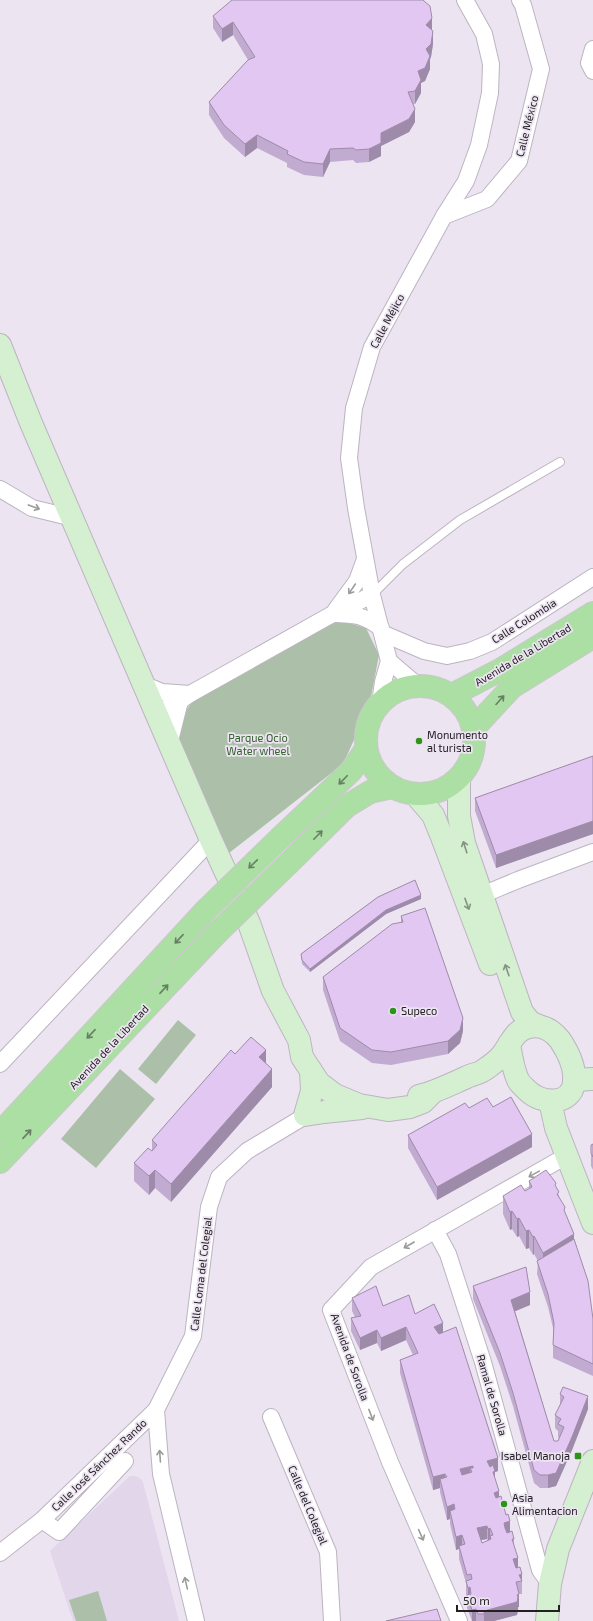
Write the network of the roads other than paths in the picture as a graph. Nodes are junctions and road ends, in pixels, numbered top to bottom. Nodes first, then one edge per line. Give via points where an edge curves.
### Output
1 (465, 0) edge
2 (520, 0) edge
3 (593, 49) edge
4 (593, 71) edge
5 (444, 216) junction
6 (0, 345) edge
7 (560, 462) dead end
8 (0, 489) edge
9 (73, 518) junction
10 (365, 559) junction
11 (593, 577) edge
12 (372, 595) junction
13 (593, 613) edge
14 (332, 614) junction
15 (381, 630) junction
16 (593, 637) edge
17 (389, 660) junction
18 (143, 684) junction
19 (417, 685) junction
20 (452, 695) junction
21 (185, 698) junction
22 (380, 704) junction
23 (156, 713) junction
24 (474, 728) junction
25 (169, 745) junction
26 (366, 749) junction
27 (459, 779) junction
28 (392, 786) junction
29 (414, 794) junction
30 (211, 840) junction
31 (593, 852) edge
32 (482, 895) junction
33 (539, 1026) junction
34 (511, 1041) junction
35 (0, 1064) edge
36 (315, 1067) junction
37 (482, 1071) junction
38 (583, 1080) edge
39 (518, 1081) junction
40 (432, 1093) junction
41 (334, 1095) junction
42 (400, 1098) junction
43 (550, 1101) junction
44 (371, 1107) junction
45 (305, 1115) junction
46 (0, 1133) edge
47 (568, 1155) junction
48 (0, 1162) edge
49 (593, 1222) edge
50 (436, 1230) junction
51 (156, 1410) junction
52 (271, 1417) dead end
53 (125, 1461) dead end
54 (593, 1461) edge
55 (42, 1520) junction
56 (0, 1553) edge
57 (550, 1584) junction
58 (196, 1621) edge
59 (332, 1621) edge
60 (459, 1621) edge
61 (547, 1621) edge

1 - 5 street, Calle Méjico via 484,34 491,64 490,93 479,145 466,181
2 - 5 street, Calle México via 541,69 519,161 487,199
3 - 4 street via 589,63
5 - 10 street, Calle Méjico via 372,348 354,408 349,458
6 - 9 main road
7 - 12 lane via 460,520 403,564
8 -> 9 street via 32,508
9 - 18 main road
10 - 12 street, Calle Méjico
10 -> 14 street via 357,581
11 - 15 street, Calle Colombia via 492,642 470,651 448,656 424,651
12 - 14 street
12 - 15 street, Calle Méjico
13 - 20 main road, Avenida de la Libertad via 500,670
14 - 15 street, Calle Colombia via 357,615 366,618
14 - 21 street
15 - 17 street, Calle Méjico
24 -> 16 main road, Avenida de la Libertad via 512,687
17 - 19 street
17 - 22 street, Calle Méjico
18 - 21 street
18 - 23 main road
19 - 20 main road via 436,687
19 - 22 main road via 399,689
20 - 24 main road via 462,704
21 - 23 street
21 - 25 street
22 - 26 main road via 372,713 366,730
23 - 25 main road
24 - 27 main road via 475,746 469,764
25 - 30 main road
26 - 28 main road via 371,764 380,777
26 -> 46 main road, Avenida de la Libertad, bridge via 351,771 206,910
27 - 29 main road via 446,788 431,793
32 -> 27 main road via 464,843 459,816
28 - 29 main road
48 -> 28 main road, Avenida de la Libertad, bridge via 217,933 347,806 370,792
29 -> 34 main road via 433,814 508,1015
30 - 35 street
30 - 36 main road via 250,923 273,991 298,1040 302,1057
31 - 32 street
33 -> 32 main road via 530,1022 522,1012
33 - 34 main road via 520,1030
33 - 38 main road via 557,1035 572,1066
34 - 37 main road via 500,1057
34 - 39 main road via 511,1057
36 - 41 main road via 319,1083
36 - 42 main road via 356,1089 373,1095
36 - 45 main road
37 - 39 main road
37 - 40 main road
38 - 43 main road via 574,1084 569,1094 554,1102
39 - 43 main road via 534,1096
40 - 42 main road
40 - 44 main road via 423,1102 410,1107 388,1110
41 - 42 main road via 346,1090 370,1100 384,1102
41 - 44 main road
41 - 45 street, Calle Loma del Colegial
43 - 47 main road via 556,1128
44 - 45 main road
45 - 51 street, Calle Loma del Colegial via 247,1151 220,1178 209,1207 193,1336
47 - 49 main road
47 -> 50 street, Avenida de Sorolla
50 - 57 street, Ramal de Sorolla via 448,1254 483,1362 540,1570
50 -> 60 street, Avenida de Sorolla via 371,1267 331,1310 390,1462
51 - 55 street, Calle José Sánchez Rando
58 -> 51 street via 161,1474
52 - 59 street, Calle del Colegial via 328,1552
53 - 55 street, Calle José Sánchez Rando via 59,1532
54 - 57 main road via 558,1549
55 - 56 street, Calle José Sánchez Rando
57 - 61 main road

